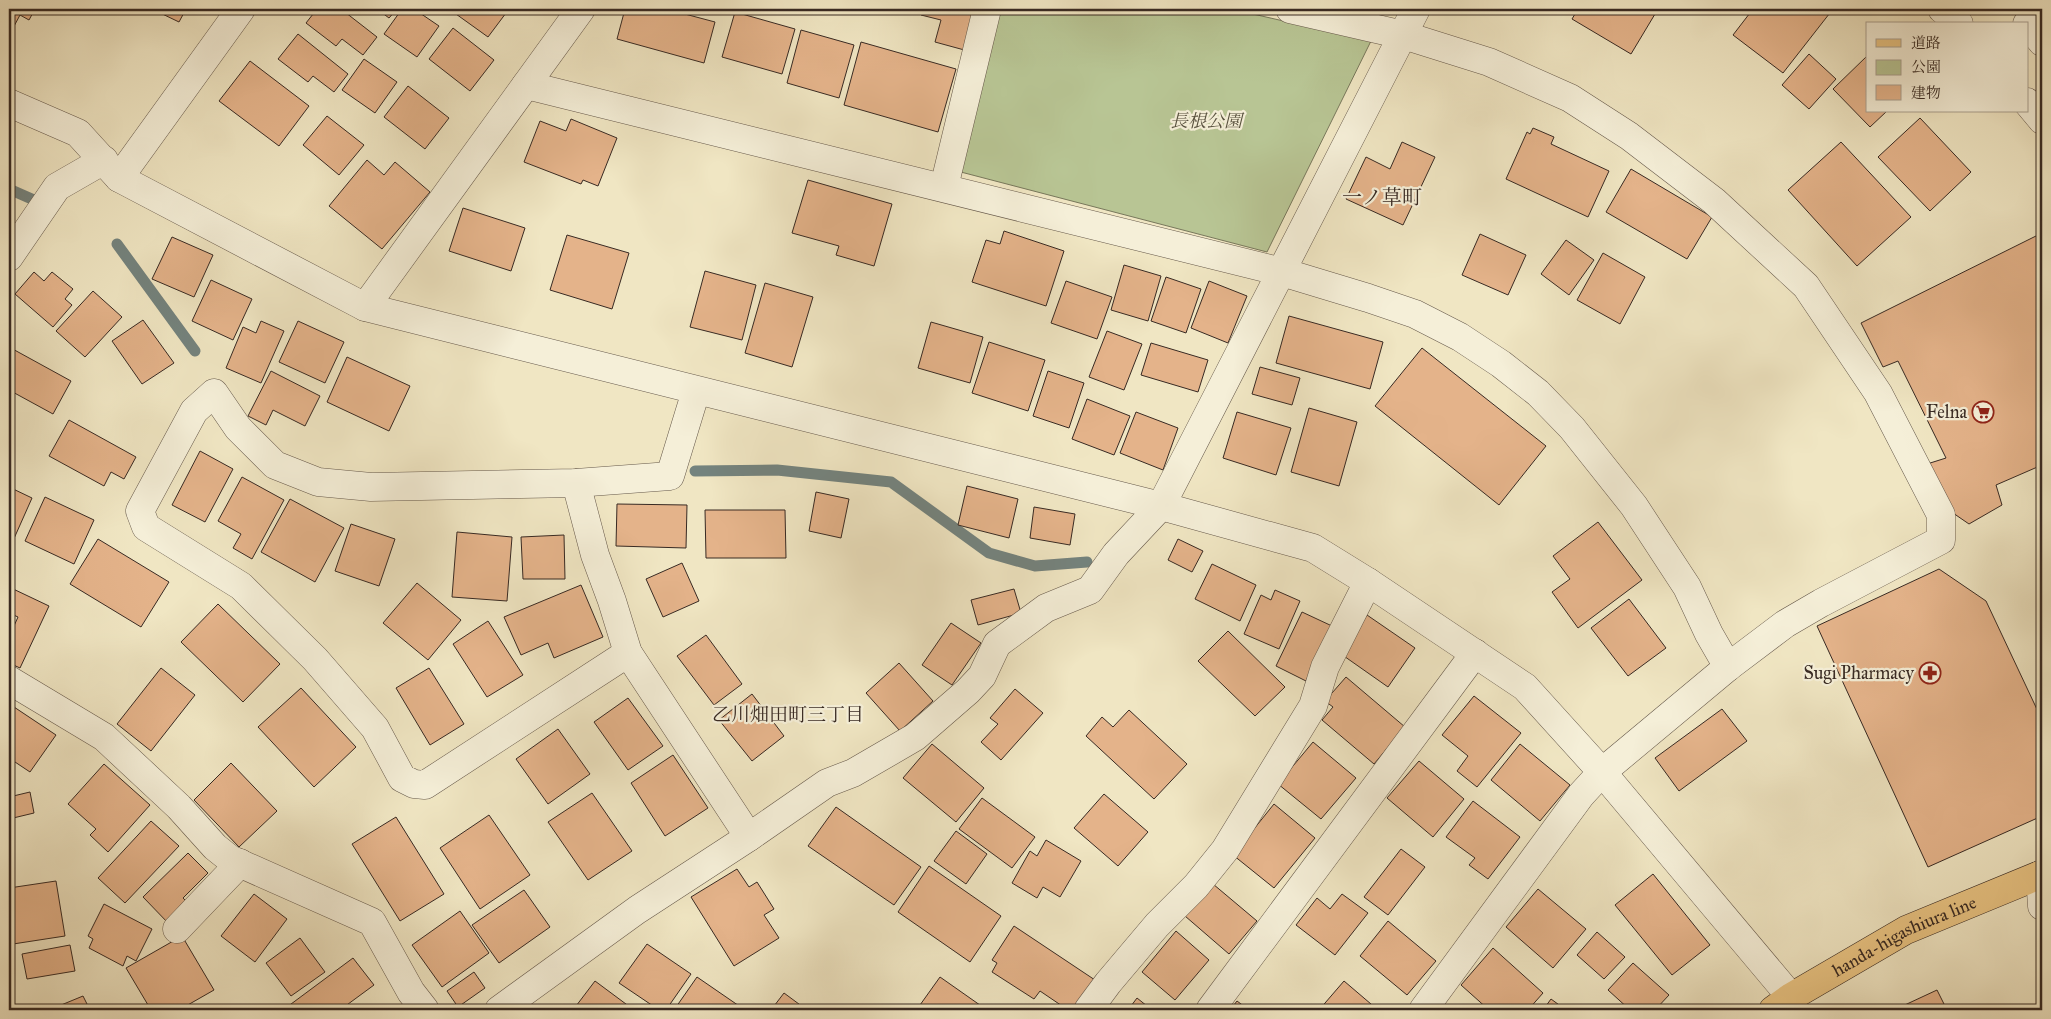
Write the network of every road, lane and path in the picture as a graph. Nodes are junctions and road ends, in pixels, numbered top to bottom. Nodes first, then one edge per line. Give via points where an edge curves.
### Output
1 (241, 9) edge
2 (581, 9) edge
3 (987, 9) edge
4 (1290, 9) edge
5 (1416, 9) edge
6 (1942, 9) edge
7 (2014, 9) edge
8 (1957, 22) edge
9 (2025, 22) edge
10 (2028, 25) edge
11 (1403, 35) junction
12 (2042, 42) edge
13 (526, 85) junction
14 (9, 103) edge
15 (2028, 103) edge
16 (2042, 120) edge
17 (112, 169) junction
18 (944, 187) junction
19 (9, 257) edge
20 (1282, 272) junction
21 (365, 307) junction
22 (696, 391) junction
23 (576, 483) junction
24 (1161, 506) junction
25 (1368, 582) junction
26 (628, 653) junction
27 (1475, 653) junction
28 (1728, 667) junction
29 (9, 680) edge
30 (1602, 772) junction
31 (749, 837) junction
32 (240, 864) junction
33 (2041, 874) edge
34 (2042, 906) edge
35 (177, 929) dead end
36 (1782, 1004) edge
37 (425, 1010) edge
38 (499, 1010) edge
39 (1088, 1010) edge
40 (1210, 1010) edge
41 (1423, 1010) edge

1 - 17 street
2 - 13 street
3 - 18 street
4 - 11 street
5 - 11 street
6 - 8 street
7 - 9 street
10 - 12 street
11 - 20 street
11 - 28 street via 1489,62 1570,98 1629,136 1714,201 1806,286 1878,393 1941,515 1941,540 1785,624
13 - 18 street
13 - 21 street
14 - 17 street via 78,134
15 - 16 street
17 - 19 street via 58,187
17 - 21 street
18 - 20 street
20 - 24 street
20 - 28 street via 1415,314 1460,337 1538,393 1572,428 1634,506 1687,587
21 - 22 street
22 - 23 street via 670,476
22 - 24 street
23 - 26 street via 595,555
23 - 26 street via 371,487 318,482 275,465 238,428 214,393 194,411 140,511 146,527 241,586 315,659 374,728 402,778 414,784 425,785
24 - 25 street via 1313,548
24 - 31 street via 1116,554 1090,590 1046,608 997,644 982,676 915,737 853,773 827,783
25 - 27 street
25 - 39 street via 1325,667 1313,706 1225,850 1196,886 1156,925
26 - 31 street
27 - 30 street via 1525,687
27 - 40 street
28 - 30 street
29 - 32 street via 104,737 179,807 215,847
30 - 36 street
30 - 41 street
31 - 38 street via 637,910
32 - 35 street
32 - 37 street via 372,922 410,992
33 - 34 street
33 - 36 main road, handa-higashiura line via 1906,930

